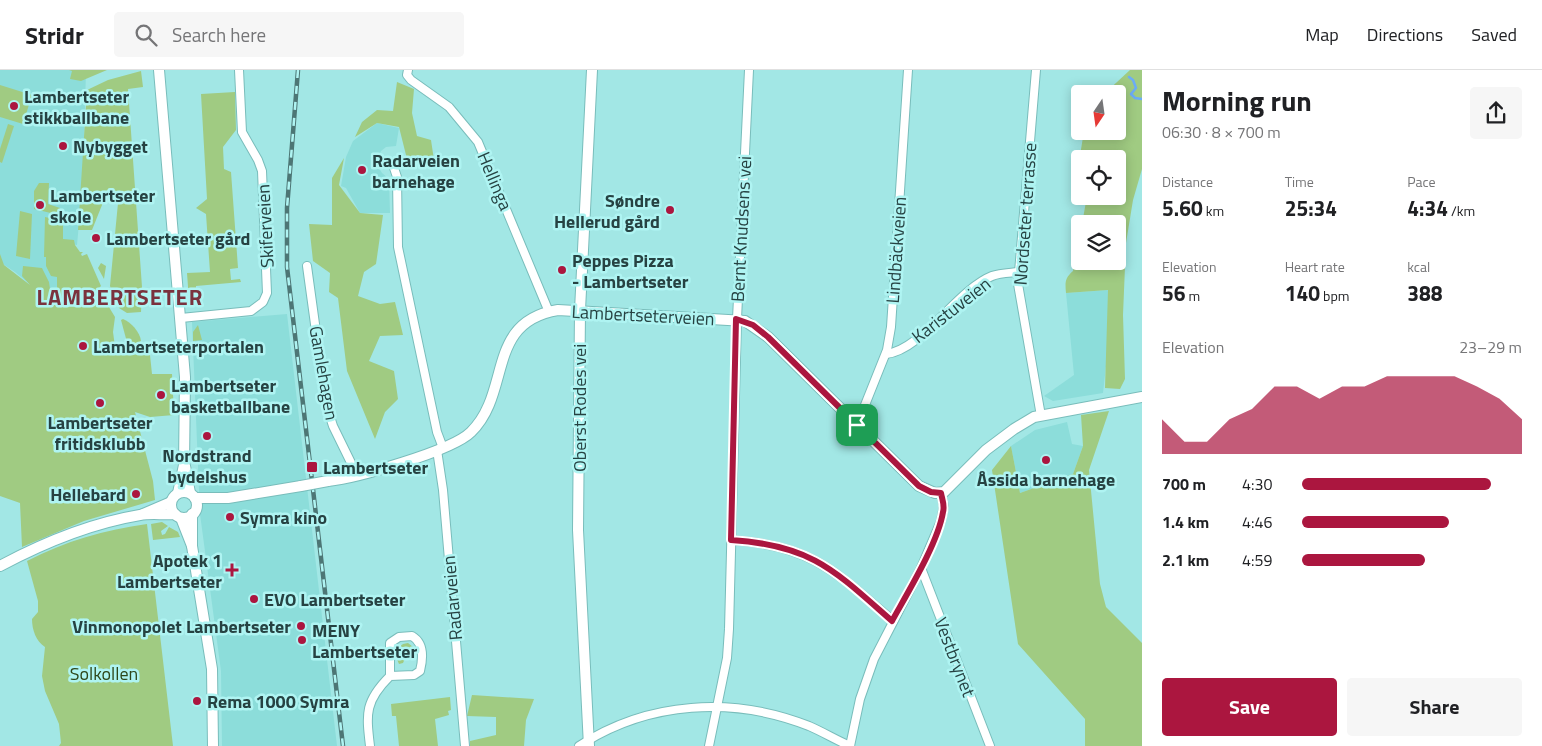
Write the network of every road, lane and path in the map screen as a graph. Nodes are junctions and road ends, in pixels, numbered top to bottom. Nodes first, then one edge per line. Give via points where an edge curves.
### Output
1 (158, 70) edge
2 (239, 70) edge
3 (592, 70) edge
4 (749, 70) edge
5 (908, 70) edge
6 (1036, 70) edge
7 (407, 73) edge
8 (392, 162) dead end
9 (308, 266) dead end
10 (1018, 272) junction
11 (580, 310) junction
12 (549, 312) junction
13 (181, 318) junction
14 (736, 319) junction
15 (886, 354) junction
16 (1142, 397) edge
17 (1041, 416) junction
18 (857, 425) junction
19 (440, 448) junction
20 (184, 465) junction
21 (357, 475) junction
22 (178, 493) junction
23 (941, 493) junction
24 (171, 502) junction
25 (193, 503) junction
26 (142, 514) junction
27 (178, 516) junction
28 (731, 540) junction
29 (192, 546) junction
30 (0, 566) edge
31 (920, 568) junction
32 (892, 621) junction
33 (390, 676) junction
34 (718, 706) junction
35 (589, 743) edge
36 (213, 746) edge
37 (370, 746) edge
38 (465, 746) edge
39 (579, 746) edge
40 (709, 746) edge
41 (850, 746) edge
42 (990, 746) edge

1 - 13 main road
2 - 13 street, Skiferveien via 242,132 262,171 266,293 263,302 251,311
3 - 11 main road, Oberst Rodes vei
4 - 14 street, Bernt Knudsens vei
5 - 15 street, Lindbäckveien via 891,327
6 - 10 street, Nordseter terrasse
7 - 12 street, Hellinga via 422,89 449,107 478,142
8 - 19 street, Radarveien via 397,177 398,247
9 - 21 street, Gamlehagen via 326,404 332,426
10 - 15 street, Karistuveien via 985,279 916,338 896,352
10 - 17 street, Nordseter terrasse via 1019,299
11 - 12 main road, Lambertseterveien
11 - 14 main road, Lambertseterveien
11 - 35 main road, Oberst Rodes vei via 579,560
12 - 19 main road, Lambertseterveien via 530,319 516,332 507,347 487,410 480,422 465,438
13 - 20 main road via 186,378
14 - 18 main road, Lambertseterveien via 764,333
14 - 28 street, Bernt Knudsens vei
15 - 18 street, Lindbäckveien
16 - 17 main road
17 - 23 main road via 1001,438
18 - 23 main road, Lambertseterveien via 919,486
19 - 21 main road, Lambertseterveien
19 - 38 street, Radarveien
20 - 22 main road
20 - 25 main road
21 - 25 main road, Lambertseterveien, bridge
22 - 24 main road
22 - 25 main road, Lambertseterveien
23 - 31 street via 944,506 941,521
24 - 26 main road
24 - 27 main road
25 - 27 main road
25 - 29 main road
26 - 27 main road
26 - 30 main road via 71,534
27 - 29 main road
28 - 32 street via 768,544 807,555 837,573
28 - 34 street, Bernt Knudsens vei via 728,658
29 - 36 main road via 212,669
31 - 32 street
31 - 42 street, Vestbrynet
32 - 41 street via 867,677
33 - 33 street, Radarveien via 420,671 420,642 412,636 399,637 390,643
33 - 37 street via 368,706
34 - 35 street via 652,714 632,720
34 - 40 street, Bernt Knudsens vei
34 - 41 street via 789,720
35 - 39 street

